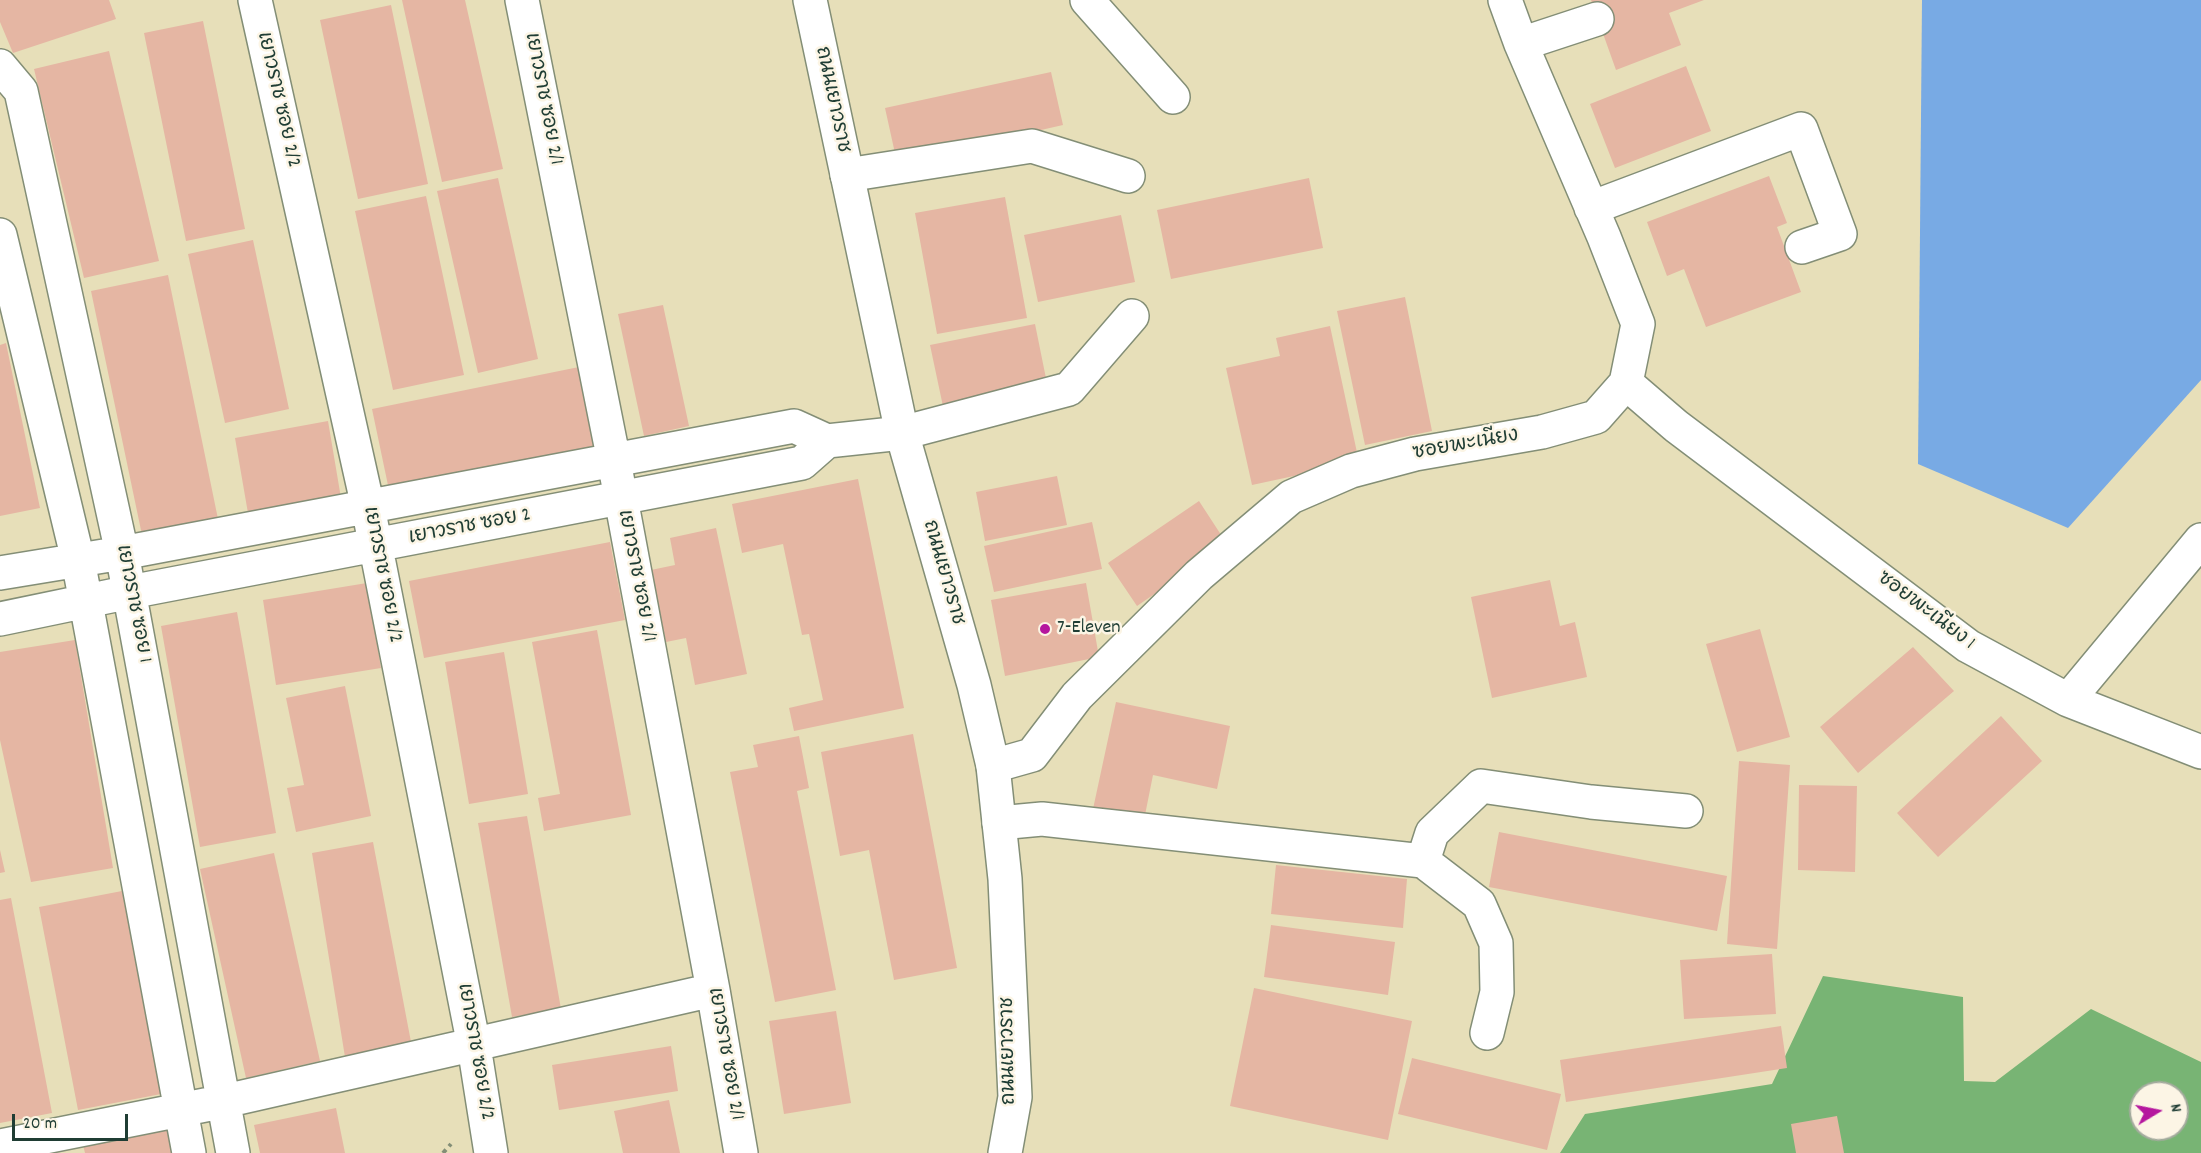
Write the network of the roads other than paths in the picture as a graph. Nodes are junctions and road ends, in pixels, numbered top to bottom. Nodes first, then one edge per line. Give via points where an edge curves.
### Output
1 (255, 0) edge
2 (522, 0) edge
3 (810, 0) edge
4 (1087, 0) edge
5 (1504, 0) edge
6 (1598, 19) dead end
7 (1521, 44) junction
8 (0, 66) edge
9 (1173, 97) dead end
10 (848, 175) junction
11 (1128, 176) dead end
12 (1591, 208) junction
13 (0, 235) edge
14 (1802, 247) dead end
15 (66, 296) junction
16 (17, 306) junction
17 (1132, 316) dead end
18 (1626, 383) junction
19 (902, 433) junction
20 (827, 441) junction
21 (614, 462) junction
22 (620, 499) junction
23 (368, 507) junction
24 (375, 546) junction
25 (2199, 546) edge
26 (122, 553) junction
27 (78, 560) junction
28 (0, 573) edge
29 (130, 592) junction
30 (86, 602) junction
31 (0, 620) edge
32 (2068, 700) junction
33 (2201, 752) edge
34 (993, 766) junction
35 (1686, 811) dead end
36 (999, 823) junction
37 (1423, 861) junction
38 (184, 882) junction
39 (140, 890) junction
40 (713, 990) junction
41 (1487, 1033) dead end
42 (474, 1046) junction
43 (225, 1101) junction
44 (181, 1110) junction
45 (0, 1146) edge
46 (189, 1153) edge
47 (233, 1153) edge
48 (491, 1153) edge
49 (741, 1153) edge
50 (1005, 1153) edge

1 - 23 street, เยาวราช ซอย 2/2
2 - 21 street, เยาวราช ซอย 2/1
3 - 10 street, ถนนเยาวราช
4 - 9 street
5 - 7 street, ซอยพะเนียง
6 - 7 street
7 - 12 street, ซอยพะเนียง
8 - 15 street, เยาวราช ซอย 1 via 21,91
10 - 11 street via 1032,146
10 - 19 street, ถนนเยาวราช
12 - 14 street via 1801,129 1840,234
12 - 18 street, ซอยพะเนียง via 1638,324
13 - 16 street
15 - 16 street
15 - 26 street, เยาวราช ซอย 1
16 - 27 street
17 - 19 street via 1069,389
18 - 32 street, ซอยพะเนียง 1 via 1676,426 1968,646
18 - 34 street, ซอยพะเนียง via 1596,417 1542,432 1415,454 1351,471 1292,497 1199,575 1093,680 1032,755
19 - 20 street
19 - 34 street, ถนนเยาวราช via 971,674
20 - 21 street, เยาวราช ซอย 2 via 794,426
20 - 22 street, เยาวราช ซอย 2 via 802,463
21 - 22 street, เยาวราช ซอย 2/1
21 - 23 street, เยาวราช ซอย 2
22 - 24 street, เยาวราช ซอย 2
22 - 40 street, เยาวราช ซอย 2/1
23 - 24 street, เยาวราช ซอย 2/2
23 - 26 street, เยาวราช ซอย 2
24 - 29 street, เยาวราช ซอย 2
24 - 42 street, เยาวราช ซอย 2/2
25 - 32 street
26 - 27 street, เยาวราช ซอย 2
26 - 29 street, เยาวราช ซอย 1
27 - 28 street, เยาวราช ซอย 2
27 - 30 street
29 - 30 street, เยาวราช ซอย 2
29 - 38 street, เยาวราช ซอย 1
30 - 31 street, เยาวราช ซอย 2
30 - 39 street
32 - 33 street, ซอยพะเนียง 1
34 - 36 street, ถนนเยาวราช
35 - 37 street via 1481,786 1432,832
36 - 37 street via 1041,819
36 - 50 street, ถนนเยาวราช via 1015,1096
37 - 41 street via 1479,904 1496,943 1497,992
38 - 39 street
38 - 43 street, เยาวราช ซอย 1
39 - 44 street
40 - 42 street
40 - 49 street, เยาวราช ซอย 2/1
42 - 43 street
42 - 48 street, เยาวราช ซอย 2/2
43 - 44 street
43 - 47 street, เยาวราช ซอย 1
44 - 45 street
44 - 46 street

